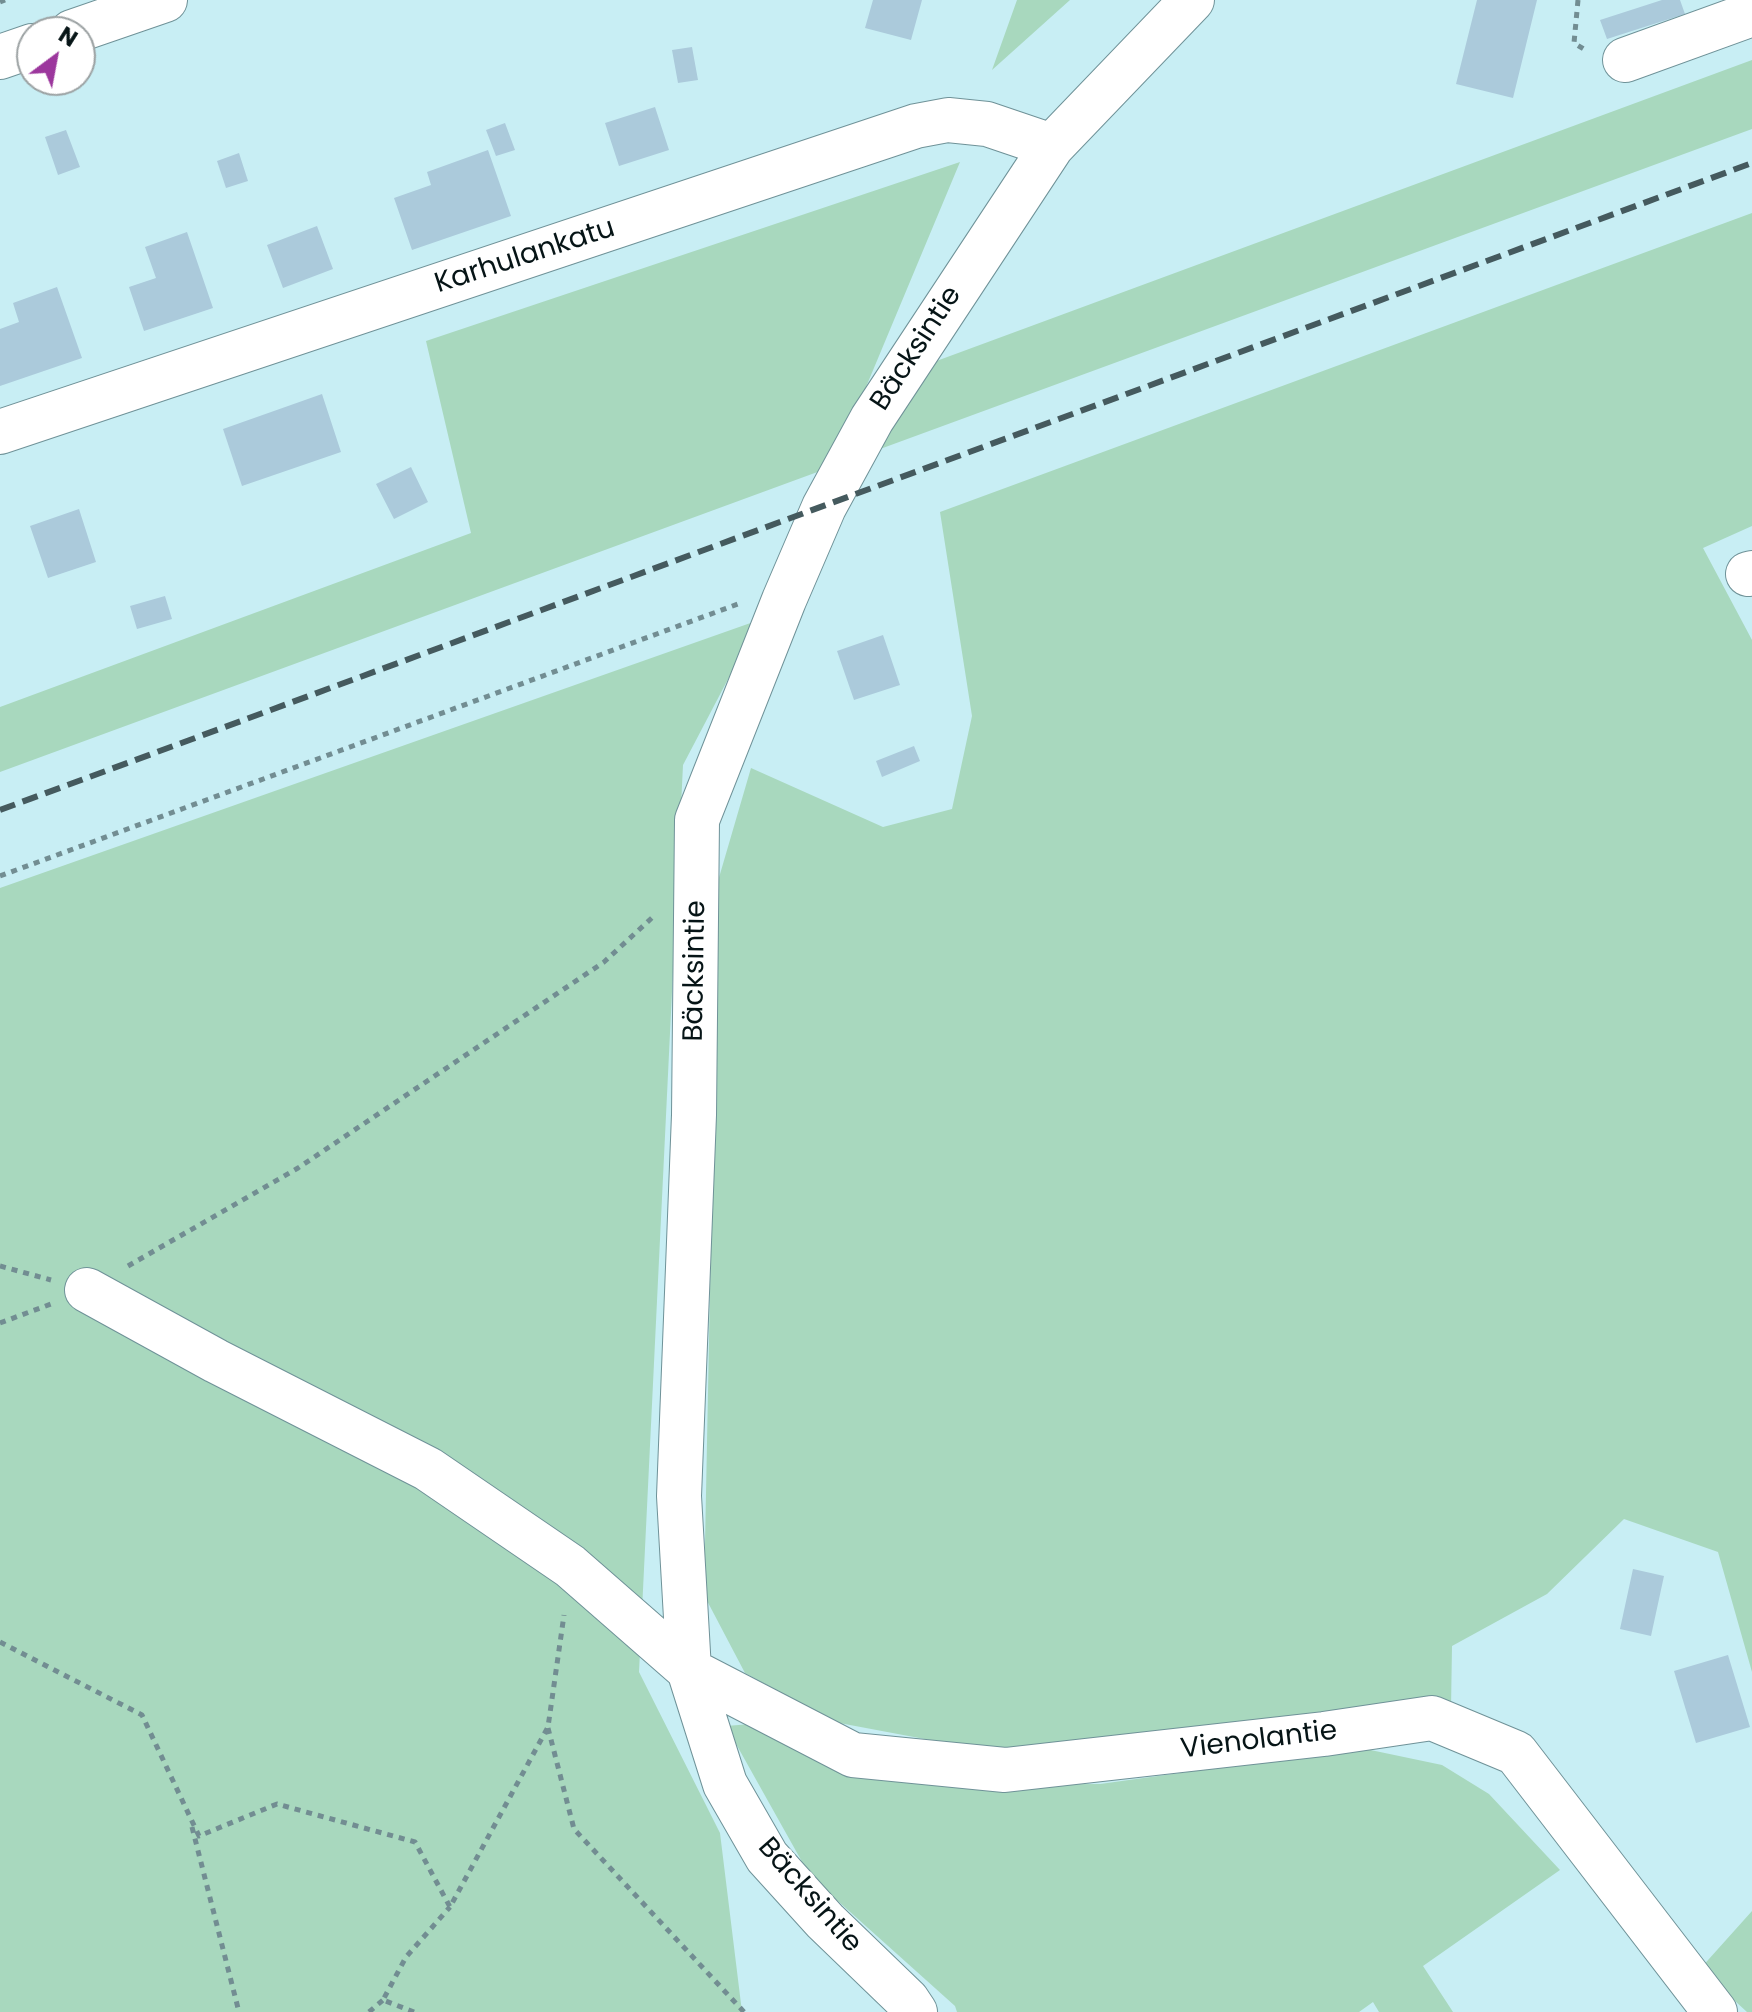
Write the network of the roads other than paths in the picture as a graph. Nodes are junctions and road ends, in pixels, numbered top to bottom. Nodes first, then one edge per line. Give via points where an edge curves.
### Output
1 (165, 0) edge
2 (1192, 0) edge
3 (1752, 14) edge
4 (96, 24) edge
5 (1625, 60) dead end
6 (1052, 146) junction
7 (0, 432) edge
8 (87, 1290) road end
9 (689, 1670) junction
10 (915, 2012) edge
11 (1715, 2012) edge

1 - 4 street
2 - 6 street, Bäcksintie
3 - 5 street
6 - 7 street, Karhulankatu via 987,124 948,120 916,126
6 - 9 street, Bäcksintie via 872,419 824,507 697,820 694,1115 679,1496
8 - 9 street, Vienolantie via 428,1469 570,1566
9 - 10 street, Bäcksintie via 725,1784 767,1857
9 - 11 street, Vienolantie via 853,1755 1005,1770 1432,1718 1516,1753

